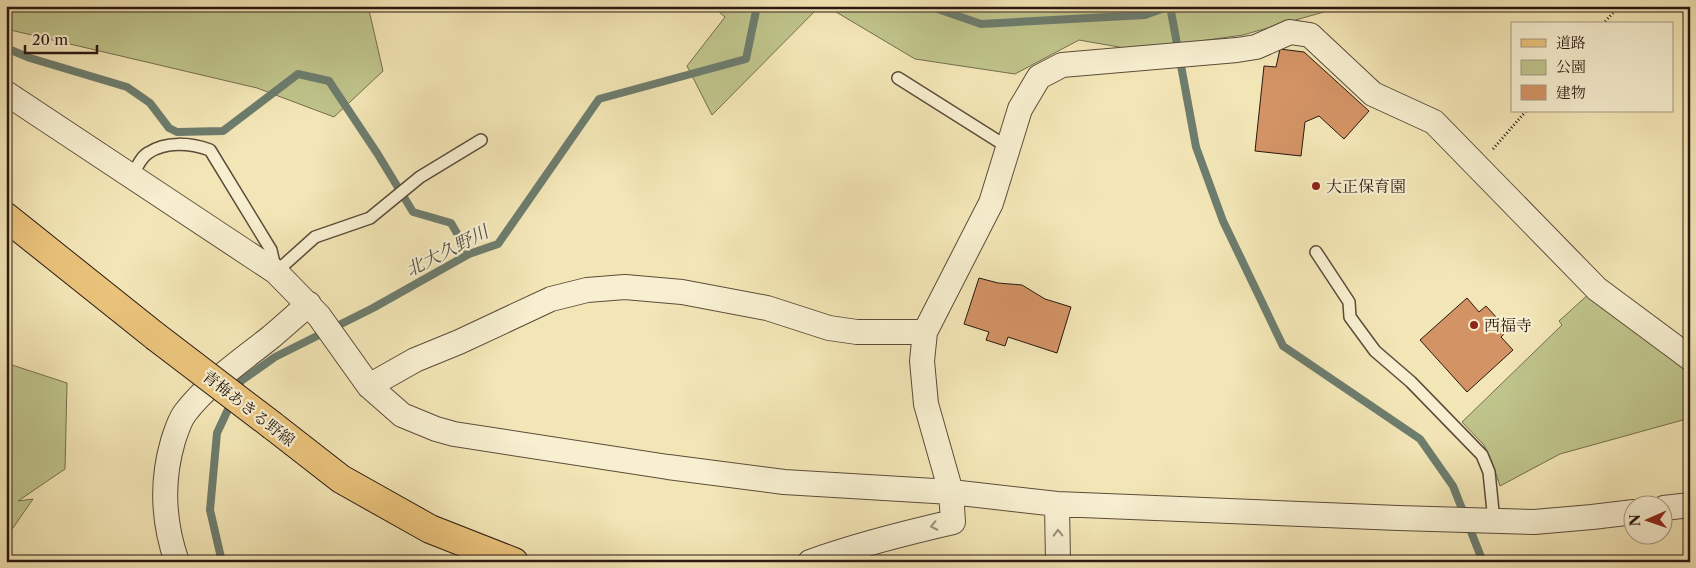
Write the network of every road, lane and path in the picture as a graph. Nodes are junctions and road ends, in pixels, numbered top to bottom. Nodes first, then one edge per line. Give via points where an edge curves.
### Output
1 (1619, 6) edge
2 (1605, 22) edge
3 (898, 78) dead end
4 (6, 93) edge
5 (1525, 112) edge
6 (481, 140) dead end
7 (1009, 148) junction
8 (1478, 166) junction
9 (132, 177) junction
10 (6, 217) edge
11 (1316, 252) dead end
12 (276, 272) junction
13 (314, 310) junction
14 (925, 332) junction
15 (1690, 358) edge
16 (368, 386) junction
17 (951, 492) junction
18 (1057, 504) junction
19 (1690, 505) edge
20 (1674, 507) edge
21 (1624, 513) edge
22 (1494, 520) junction
23 (177, 562) edge
24 (514, 562) edge
25 (810, 562) edge
26 (1058, 562) edge

1 - 2 path
3 - 7 lane
4 - 9 street
5 - 8 path
6 - 12 lane via 420,177 370,218 315,237
7 - 8 street via 1020,109 1038,77 1062,64 1237,50 1256,47 1290,32 1310,35 1373,94 1434,122
7 - 14 street via 991,203
8 - 15 street via 1598,289
9 - 12 street
9 - 12 lane via 146,154 162,147 196,145 210,150 271,250
10 - 24 main road, 青梅あきる野線, bridge via 341,479 422,525
11 - 22 lane via 1349,302 1350,317 1375,351 1412,382 1482,454 1489,472
12 - 13 street
13 - 16 street
13 - 23 street via 231,367 184,415 168,456 164,502
14 - 16 street via 857,332 829,328 767,308 682,292 625,287 587,290 551,299 415,360
14 - 17 street via 922,361 926,404
16 - 17 street via 402,415 454,434 784,482
17 - 18 street
17 -> 25 street via 953,522 906,532
18 - 22 street
26 -> 18 street
19 - 20 street
21 - 22 street via 1534,522

